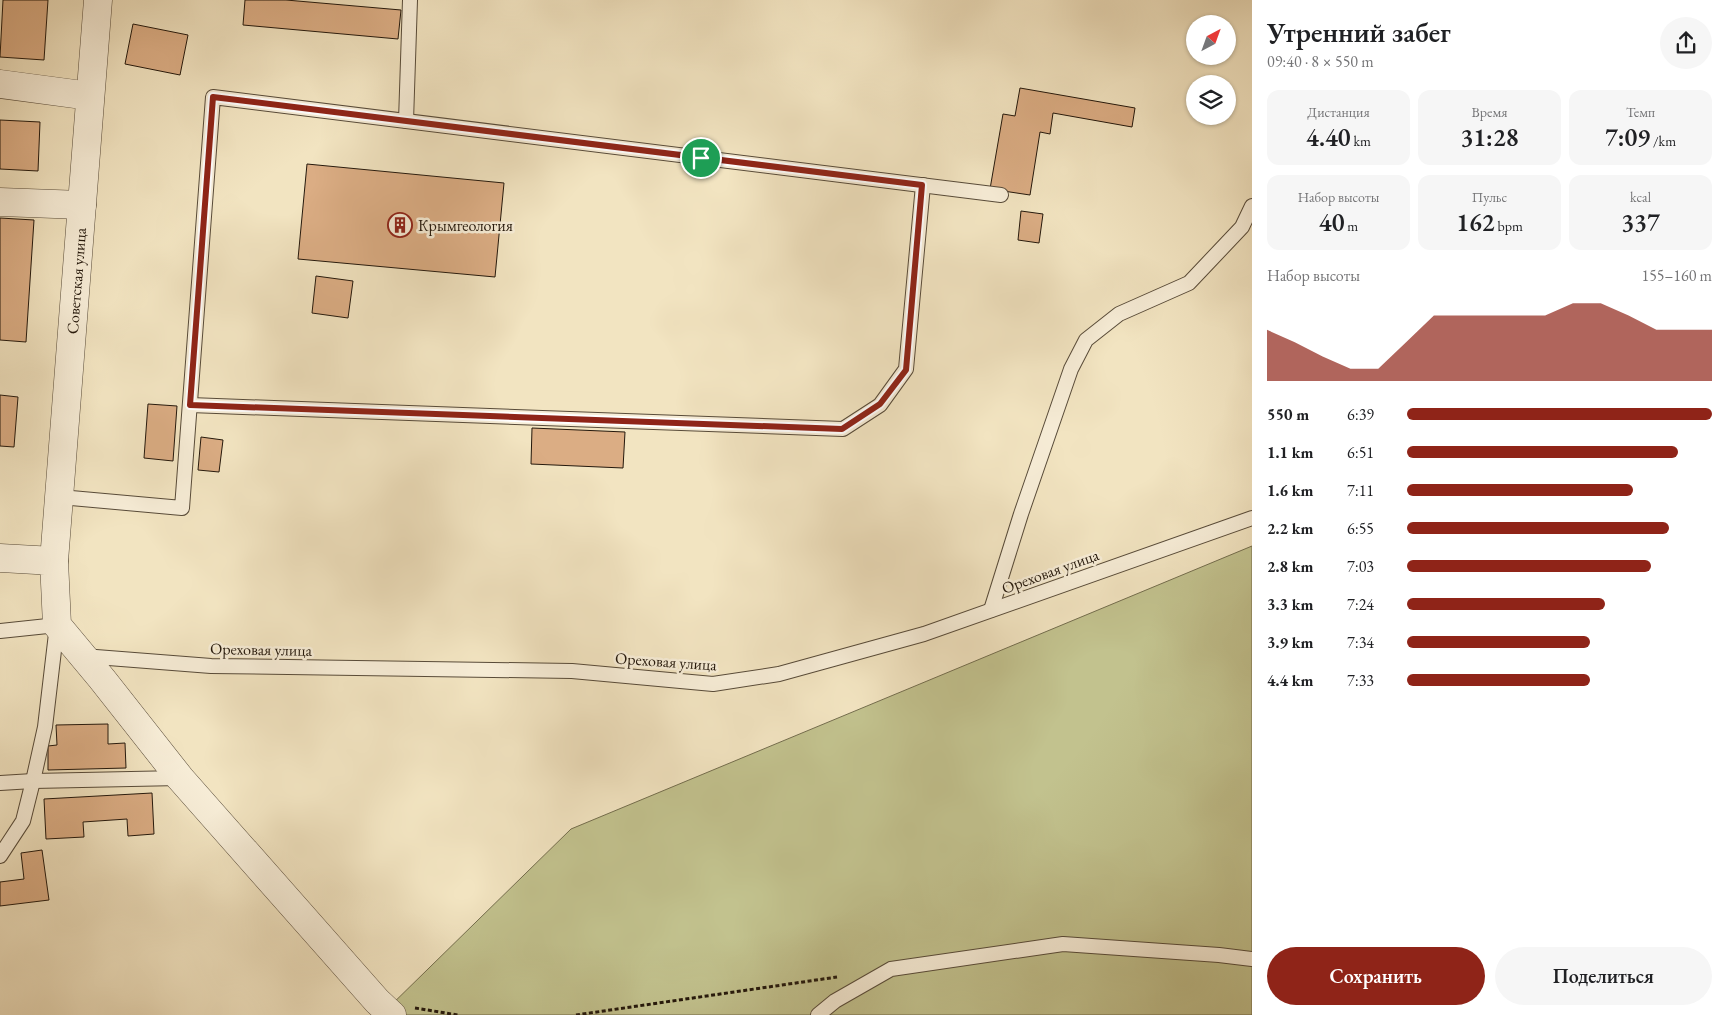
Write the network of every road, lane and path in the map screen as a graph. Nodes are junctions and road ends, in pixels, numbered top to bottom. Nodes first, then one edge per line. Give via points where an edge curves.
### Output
1 (98, 0) edge
2 (410, 0) edge
3 (0, 84) edge
4 (90, 96) junction
5 (406, 122) junction
6 (922, 185) junction
7 (1001, 195) dead end
8 (0, 202) edge
9 (82, 205) junction
10 (1252, 206) edge
11 (190, 405) junction
12 (60, 497) junction
13 (1252, 518) edge
14 (0, 558) edge
15 (54, 561) junction
16 (991, 610) junction
17 (57, 625) junction
18 (0, 631) edge
19 (82, 656) junction
20 (180, 778) junction
21 (33, 781) junction
22 (0, 784) edge
23 (0, 856) edge
24 (1252, 959) edge
25 (844, 976) dead end
26 (384, 1010) edge
27 (576, 1015) edge
28 (818, 1015) edge

1 - 4 street, Советская улица
2 - 5 lane
3 - 4 street
4 - 9 street, Советская улица
5 - 6 lane
5 - 11 lane via 213,97
6 - 7 lane
6 - 11 lane via 906,370 880,404 842,429
8 - 9 street
9 - 12 street, Советская улица
10 - 16 lane via 1242,227 1189,284 1119,314 1086,340 1071,369
11 - 12 lane via 182,508
12 - 15 street, Советская улица
13 - 16 lane, Ореховая улица
14 - 15 street
15 - 17 street, Советская улица
16 - 19 lane, Ореховая улица via 924,634 779,674 713,684 572,671 211,666
17 - 18 lane
17 - 19 street
17 - 21 lane via 45,727
19 - 20 street
20 - 21 lane
20 - 26 street
21 - 22 lane
21 - 23 lane via 23,821
24 - 28 lane via 1063,944 890,969 835,1001
25 - 27 path

